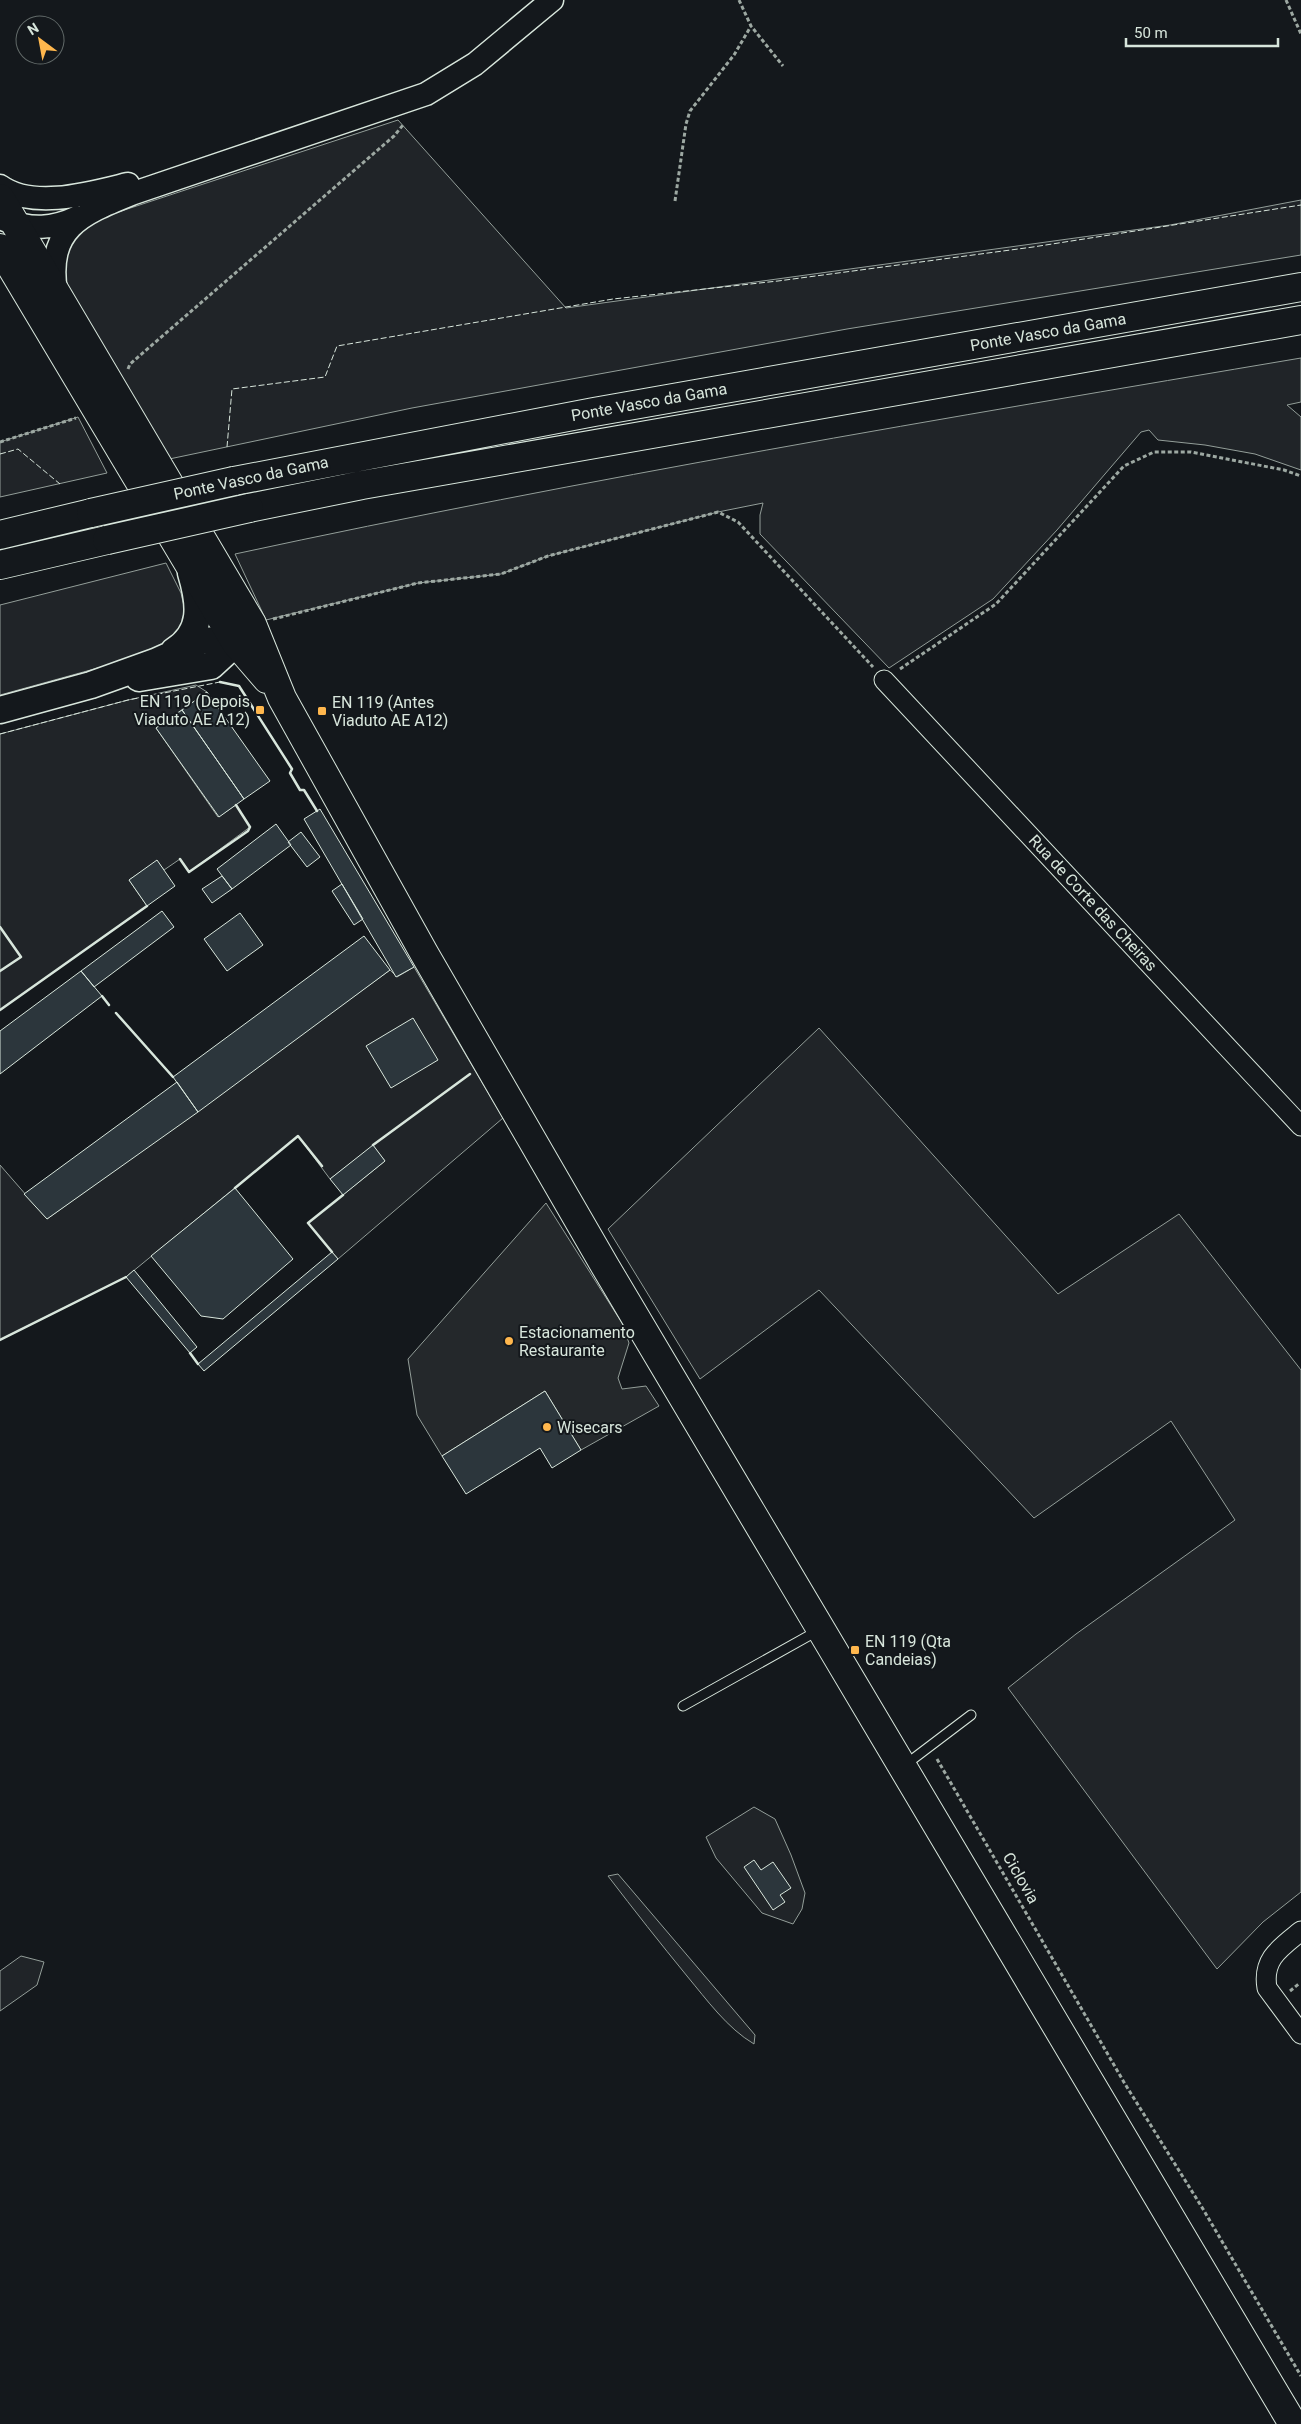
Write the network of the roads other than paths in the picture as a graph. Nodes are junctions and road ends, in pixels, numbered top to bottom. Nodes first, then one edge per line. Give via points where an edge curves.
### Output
1 (552, 0) edge
2 (236, 158) junction
3 (0, 186) edge
4 (62, 197) junction
5 (0, 198) edge
6 (89, 212) junction
7 (8, 220) edge
8 (0, 248) edge
9 (14, 271) junction
10 (1301, 287) edge
11 (56, 296) junction
12 (1301, 320) edge
13 (0, 536) edge
14 (187, 562) junction
15 (0, 565) edge
16 (248, 633) junction
17 (167, 656) junction
18 (884, 680) road end
19 (91, 685) junction
20 (0, 710) edge
21 (1301, 1126) edge
22 (822, 1629) junction
23 (683, 1706) dead end
24 (971, 1714) dead end
25 (903, 1767) junction
26 (1301, 1931) edge
27 (1301, 2034) edge
28 (1293, 2424) edge

1 - 2 street via 475,64 426,94
2 - 4 street
2 - 6 street
3 - 4 street via 30,198
4 - 7 street via 42,200
5 - 7 main road
6 - 7 street via 53,226 28,228
6 - 11 street via 68,228 56,249 53,263
7 - 9 street
7 - 11 main road
8 - 9 main road
9 - 14 main road
10 - 13 main road, Ponte Vasco da Gama, bridge via 603,410 234,482
11 - 16 main road
12 - 15 main road, Ponte Vasco da Gama, bridge via 381,482 249,508
14 - 16 main road
14 - 17 main road via 198,596 198,618 188,639
16 - 17 main road via 204,640
16 - 19 main road via 211,666
16 - 22 main road via 424,953 605,1266
17 - 19 main road
18 - 21 street, Rua de Corte das Cheiras
19 - 20 main road
22 - 23 lane
22 - 25 main road
24 - 25 lane
25 - 28 main road
26 - 27 street via 1274,1953 1268,1963 1266,1981 1267,1988

